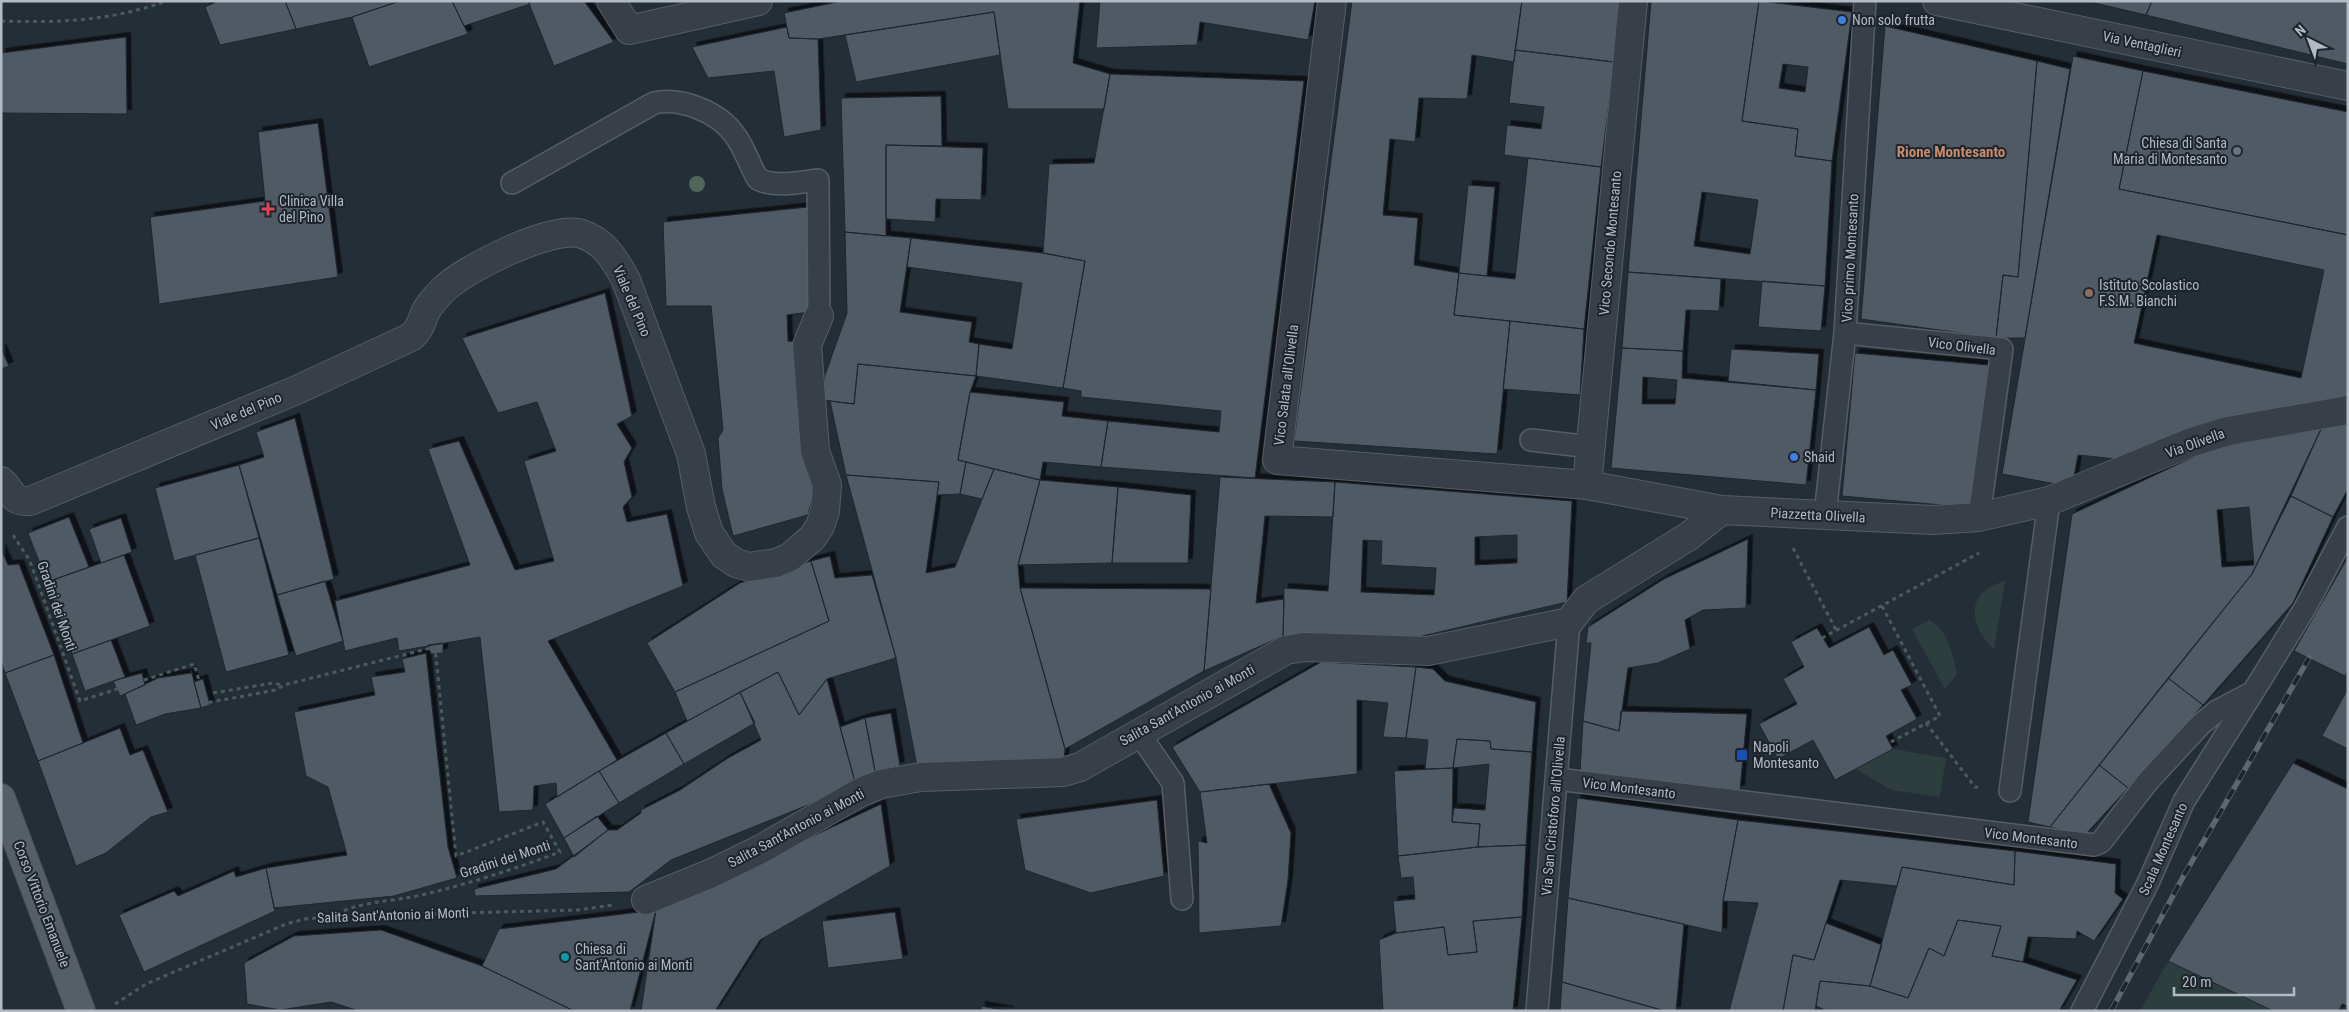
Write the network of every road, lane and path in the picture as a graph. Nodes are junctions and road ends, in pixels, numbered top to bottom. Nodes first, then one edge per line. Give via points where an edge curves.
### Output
1 (166, 1) edge
2 (612, 1) edge
3 (758, 1) edge
4 (1332, 1) edge
5 (1633, 1) edge
6 (1865, 1) edge
7 (1937, 1) edge
8 (726, 5) edge
9 (1, 21) edge
10 (2348, 86) edge
11 (512, 183) dead end
12 (819, 316) joint
13 (1845, 333) junction
14 (2348, 410) edge
15 (1531, 440) dead end
16 (1591, 447) junction
17 (1, 481) edge
18 (1587, 484) junction
19 (2049, 501) junction
20 (1722, 510) junction
21 (1774, 513) junction
22 (1825, 515) junction
23 (1978, 517) junction
24 (2348, 526) edge
25 (7, 530) dead end
26 (1983, 551) dead end
27 (1882, 606) junction
28 (1569, 622) junction
29 (1836, 630) junction
30 (1822, 638) dead end
31 (144, 680) dead end
32 (284, 685) junction
33 (117, 689) dead end
34 (2253, 692) junction
35 (214, 693) dead end
36 (1926, 723) junction
37 (1138, 732) junction
38 (1889, 743) dead end
39 (1557, 779) junction
40 (2010, 791) joint
41 (1, 798) edge
42 (13, 842) edge
43 (1182, 899) dead end
44 (646, 900) joint
45 (332, 916) junction
46 (112, 1005) dead end
47 (81, 1011) edge
48 (323, 1011) edge
49 (329, 1011) edge
50 (1537, 1011) edge
51 (2082, 1011) edge

1 - 9 path via 103,19
2 - 8 street via 629,30
3 - 8 street
4 - 18 street, Vico Salata all'Olivella via 1277,460
5 - 16 street, Vico Secondo Montesanto
6 - 13 lane, Vico primo Montesanto
7 - 10 street, Via Ventaglieri
11 - 12 lane via 654,103 667,100 695,107 733,132 758,179 765,183 818,180
12 - 17 street, Viale del Pino via 808,345 815,450 826,485 825,511 814,537 790,557 776,563 749,567 736,563 709,533 691,454 626,280 602,245 581,233 570,231 531,242 456,278 427,309 418,332 412,337 300,389 30,501 23,502 11,496
13 - 22 lane, Vico primo Montesanto
13 - 23 lane, Vico Olivella via 2002,349
14 - 19 street, Via Olivella via 2228,431 2189,443
15 - 16 lane
16 - 18 street, Vico Secondo Montesanto
18 - 20 street, Piazzetta Olivella
19 - 23 street, Piazzetta Olivella
19 - 40 lane
20 - 21 street, Piazzetta Olivella
20 - 28 street via 1690,536 1586,600
21 - 22 street, Piazzetta Olivella
21 - 29 path
22 - 23 street, Piazzetta Olivella via 1933,520
24 - 34 lane via 2305,608
25 - 33 path, Gradini dei Monti via 17,539 30,561 80,701
26 - 27 path
27 - 29 path
27 - 36 path via 1940,716
28 - 37 street, Salita Sant'Antonio ai Monti via 1428,651 1304,647 1286,650
28 - 39 lane, Via San Cristoforo all'Olivella
29 - 30 path
31 - 32 path via 194,664 206,702 276,690
32 - 35 path via 273,683
32 - 45 path, Gradini dei Monti via 435,647 456,856 543,822 560,852 472,883 406,899 348,907
34 - 39 lane, Vico Montesanto via 2217,711 2200,725 2149,780 2101,842 2094,845
34 - 51 lane, Scala Montesanto via 2184,801 2148,884
36 - 38 path
36 - 40 path via 1975,787
37 - 43 lane via 1173,783
37 - 44 street, Salita Sant'Antonio ai Monti via 1080,767 1063,772 921,777 881,784 759,850
39 - 50 lane, Via San Cristoforo all'Olivella
41 - 42 main road, Corso Vittorio Emanuele
42 - 47 main road, Corso Vittorio Emanuele
44 - 45 path, Salita Sant'Antonio ai Monti via 578,910
45 - 46 path, Salita Sant'Antonio ai Monti via 286,924 146,984
48 - 49 path

